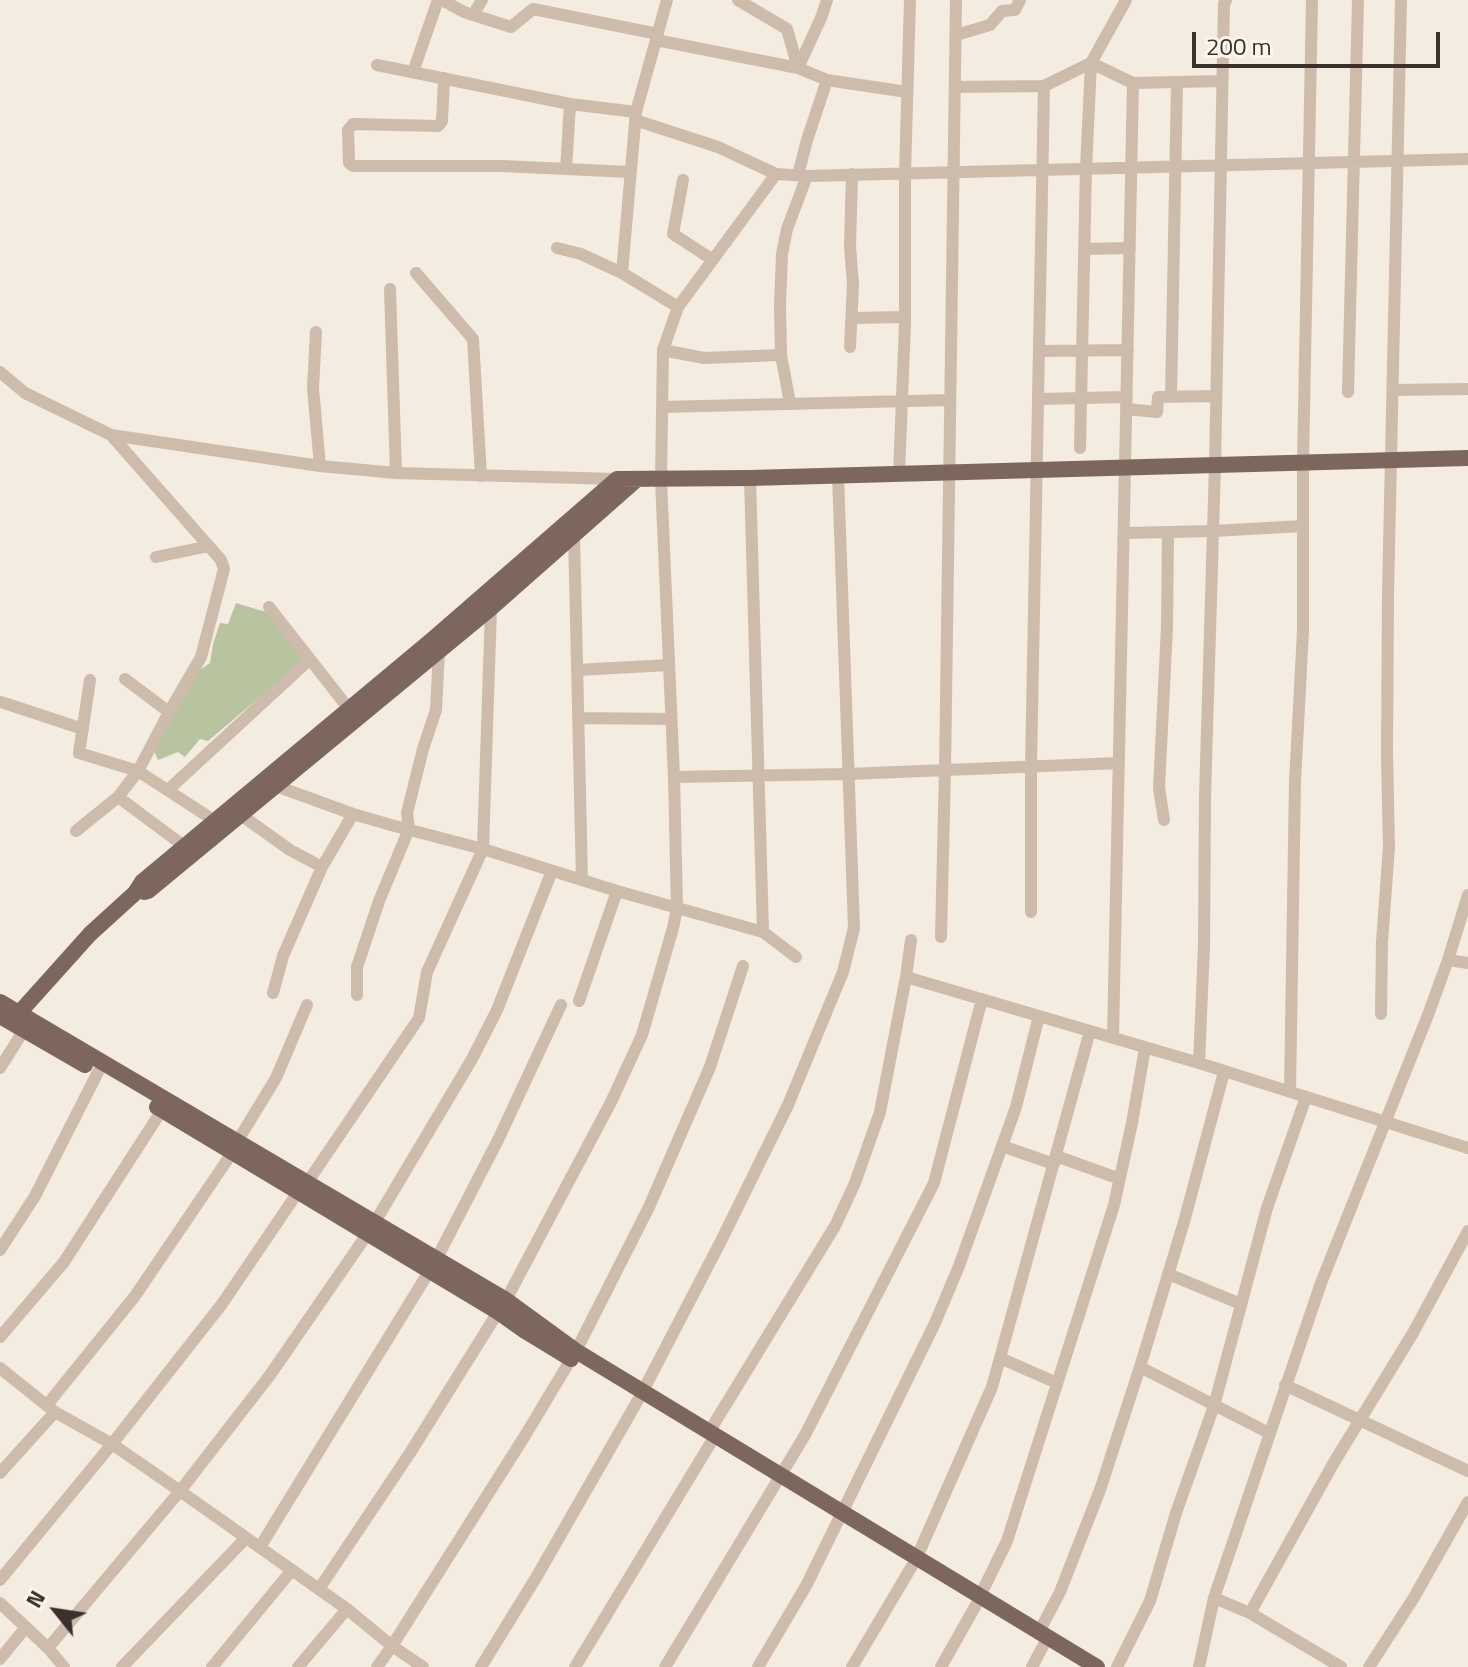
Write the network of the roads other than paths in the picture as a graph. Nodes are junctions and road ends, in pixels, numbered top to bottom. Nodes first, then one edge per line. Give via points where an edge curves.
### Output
1 (440, 0) edge
2 (454, 0) edge
3 (482, 0) edge
4 (667, 0) edge
5 (738, 0) edge
6 (827, 0) edge
7 (910, 0) edge
8 (956, 0) edge
9 (1020, 0) edge
10 (1126, 0) edge
11 (1226, 0) edge
12 (1312, 0) edge
13 (1358, 0) edge
14 (1401, 0) edge
15 (534, 4) edge
16 (468, 14) junction
17 (956, 35) junction
18 (657, 37) junction
19 (1091, 63) junction
20 (377, 65) dead end
21 (798, 68) junction
22 (413, 72) junction
23 (444, 78) junction
24 (827, 80) junction
25 (1222, 81) junction
26 (1177, 82) junction
27 (1133, 83) junction
28 (1044, 86) junction
29 (956, 87) junction
30 (907, 92) junction
31 (570, 104) junction
32 (636, 116) junction
33 (1468, 159) edge
34 (1398, 160) junction
35 (1355, 161) junction
36 (1309, 163) junction
37 (1221, 165) junction
38 (1175, 166) junction
39 (1132, 167) junction
40 (1086, 168) junction
41 (566, 169) junction
42 (1043, 169) junction
43 (630, 172) junction
44 (953, 172) junction
45 (905, 173) junction
46 (776, 174) junction
47 (852, 174) junction
48 (802, 175) junction
49 (683, 180) dead end
50 (557, 248) dead end
51 (1130, 248) junction
52 (1084, 249) junction
53 (713, 260) junction
54 (416, 273) dead end
55 (622, 273) junction
56 (390, 289) dead end
57 (678, 307) junction
58 (905, 317) junction
59 (852, 318) junction
60 (316, 332) dead end
61 (850, 347) dead end
62 (663, 350) junction
63 (1083, 350) junction
64 (1128, 350) junction
65 (1039, 351) junction
66 (781, 355) junction
67 (0, 372) edge
68 (1468, 389) edge
69 (1393, 390) junction
70 (1348, 392) dead end
71 (1216, 396) junction
72 (1171, 397) junction
73 (1080, 398) junction
74 (1038, 399) junction
75 (902, 400) junction
76 (950, 400) junction
77 (790, 403) junction
78 (1127, 403) junction
79 (662, 407) junction
80 (111, 435) junction
81 (1080, 448) dead end
82 (1468, 458) edge
83 (1392, 460) junction
84 (1303, 462) junction
85 (1215, 465) junction
86 (320, 466) junction
87 (1126, 467) junction
88 (1037, 470) junction
89 (949, 472) junction
90 (396, 473) junction
91 (899, 473) junction
92 (838, 475) junction
93 (481, 476) junction
94 (750, 478) junction
95 (617, 479) junction
96 (636, 480) junction
97 (661, 480) junction
98 (1303, 526) junction
99 (1213, 531) junction
100 (1168, 532) junction
101 (1125, 533) junction
102 (574, 534) junction
103 (209, 546) junction
104 (156, 557) dead end
105 (269, 607) dead end
106 (491, 608) junction
107 (439, 651) junction
108 (310, 659) junction
109 (669, 665) junction
110 (577, 670) junction
111 (125, 679) dead end
112 (90, 680) dead end
113 (1, 702) edge
114 (349, 709) junction
115 (169, 712) junction
116 (578, 718) junction
117 (671, 719) junction
118 (83, 729) junction
119 (1119, 763) junction
120 (1031, 767) junction
121 (945, 770) junction
122 (138, 771) junction
123 (848, 774) junction
124 (758, 775) junction
125 (674, 777) junction
126 (276, 786) junction
127 (168, 790) junction
128 (118, 797) junction
129 (353, 814) junction
130 (241, 815) junction
131 (1164, 820) dead end
132 (215, 821) junction
133 (409, 829) junction
134 (76, 831) dead end
135 (184, 846) junction
136 (483, 849) junction
137 (322, 867) junction
138 (552, 871) junction
139 (582, 880) junction
140 (617, 891) junction
141 (135, 893) junction
142 (1468, 895) edge
143 (677, 908) junction
144 (1031, 912) dead end
145 (763, 932) junction
146 (941, 937) dead end
147 (911, 940) dead end
148 (796, 957) dead end
149 (1448, 960) junction
150 (1468, 963) edge
151 (743, 966) dead end
152 (906, 977) junction
153 (273, 993) dead end
154 (357, 995) dead end
155 (982, 999) junction
156 (579, 1001) dead end
157 (0, 1002) edge
158 (307, 1005) dead end
159 (561, 1005) dead end
160 (1381, 1014) dead end
161 (1039, 1016) junction
162 (13, 1020) edge
163 (1090, 1031) junction
164 (1113, 1038) junction
165 (1145, 1048) junction
166 (1199, 1063) junction
167 (0, 1068) edge
168 (98, 1072) junction
169 (1224, 1072) junction
170 (1290, 1091) junction
171 (1306, 1097) junction
172 (155, 1102) junction
173 (1386, 1122) junction
174 (1002, 1146) junction
175 (235, 1147) junction
176 (1468, 1148) edge
177 (1055, 1160) junction
178 (1120, 1179) junction
179 (302, 1187) junction
180 (371, 1227) junction
181 (1468, 1231) edge
182 (0, 1250) edge
183 (433, 1265) junction
184 (1168, 1274) junction
185 (1241, 1304) junction
186 (502, 1306) junction
187 (0, 1337) edge
188 (573, 1355) junction
189 (1000, 1358) junction
190 (1140, 1367) junction
191 (0, 1368) edge
192 (1057, 1383) junction
193 (1285, 1385) junction
194 (641, 1396) junction
195 (1214, 1406) junction
196 (51, 1409) junction
197 (1360, 1420) junction
198 (1269, 1433) junction
199 (710, 1438) junction
200 (112, 1444) junction
201 (1468, 1471) edge
202 (0, 1473) edge
203 (779, 1480) junction
204 (180, 1491) junction
205 (1468, 1502) edge
206 (840, 1517) junction
207 (246, 1538) junction
208 (260, 1547) junction
209 (914, 1562) junction
210 (292, 1570) junction
211 (0, 1580) edge
212 (319, 1589) junction
213 (1214, 1598) junction
214 (978, 1600) junction
215 (0, 1603) edge
216 (347, 1609) junction
217 (1250, 1613) junction
218 (26, 1627) junction
219 (1041, 1639) junction
220 (392, 1646) junction
221 (48, 1648) junction
222 (0, 1659) edge
223 (64, 1667) edge
224 (122, 1667) edge
225 (212, 1667) edge
226 (298, 1667) edge
227 (377, 1667) edge
228 (423, 1667) edge
229 (481, 1667) edge
230 (575, 1667) edge
231 (665, 1667) edge
232 (758, 1667) edge
233 (852, 1667) edge
234 (941, 1667) edge
235 (1032, 1667) edge
236 (1078, 1667) edge
237 (1097, 1667) edge
238 (1117, 1667) edge
239 (1199, 1667) edge
240 (1341, 1667) edge
241 (1369, 1667) edge

1 - 16 street
1 - 22 street
2 - 16 street
3 - 16 street
4 - 18 street
5 - 21 street via 787,29
6 - 21 street
7 - 30 street
8 - 17 street
9 - 17 street via 1015,10 1002,11 990,25
10 - 19 street
11 - 25 street
12 - 36 street
13 - 35 street
14 - 34 street
15 - 16 street via 511,27
15 - 18 street
17 - 29 street
18 - 21 street
18 - 32 street
19 - 27 street
19 - 28 street
19 - 40 street
20 - 22 street
21 - 24 street
22 - 23 street
23 - 31 street
23 - 41 street via 438,126 353,124 348,130 349,163
24 - 30 street
24 - 48 street via 807,140
25 - 26 street
25 - 37 street
26 - 27 street
26 - 38 street
27 - 39 street
28 - 29 street
28 - 42 street
29 - 44 street
30 - 45 street
31 - 32 street
31 - 41 street
32 - 43 street
32 - 46 street
33 - 34 street
34 - 35 street
34 - 69 street
35 - 36 street
35 - 70 street
36 - 37 street
36 - 84 street
37 - 38 street
37 - 71 street
38 - 39 street
38 - 72 street
39 - 40 street
39 - 51 street
40 - 42 street
40 - 52 street
41 - 43 street
42 - 44 street
42 - 65 street
43 - 55 street
44 - 45 street
44 - 76 street
45 - 47 street
45 - 58 street
46 - 48 street
46 - 53 street
47 - 48 street
47 - 59 street
48 - 66 street via 782,254
49 - 53 street via 673,234
50 - 55 street
51 - 52 street
51 - 64 street
52 - 63 street
53 - 57 street
54 - 93 street via 473,339
55 - 57 street
56 - 90 street
57 - 62 street
58 - 59 street
58 - 75 street
59 - 61 street
60 - 86 street via 313,388
62 - 66 street via 704,358
62 - 79 street
63 - 64 street
63 - 65 street
63 - 73 street
64 - 78 street
65 - 74 street
66 - 77 street
67 - 80 street via 25,393
68 - 69 street
69 - 83 street
71 - 72 street
71 - 85 street
72 - 78 street via 1158,397 1157,412
73 - 74 street
73 - 78 street
73 - 81 street
74 - 88 street
75 - 76 street
75 - 77 street
75 - 91 street
76 - 89 street
77 - 79 street
78 - 87 street
79 - 97 street
80 - 86 street
80 - 103 street
82 - 83 main road
83 - 84 main road
83 - 160 street via 1389,847
84 - 85 main road
84 - 98 street
85 - 87 main road
85 - 99 street
86 - 90 street
87 - 88 main road
87 - 101 street
88 - 89 main road
88 - 120 street
89 - 91 main road
89 - 121 street
90 - 93 street
91 - 92 main road
92 - 94 main road
92 - 123 street
93 - 95 street
94 - 97 main road
94 - 124 street
95 - 96 main road
95 - 114 main road
96 - 97 main road
96 - 102 main road
97 - 109 street
98 - 99 street
98 - 170 street
99 - 100 street
99 - 166 street
100 - 101 street
100 - 131 street via 1159,788
101 - 119 street
102 - 106 main road
102 - 110 street
103 - 104 street
103 - 115 street via 224,569 212,621 201,657
105 - 108 street
106 - 107 main road
106 - 136 street
107 - 126 main road
107 - 133 street via 436,710 407,813
108 - 114 street
108 - 127 street
109 - 110 street
109 - 117 street
110 - 116 street
111 - 115 street
112 - 118 street
113 - 118 street
114 - 132 main road
115 - 122 street
116 - 117 street
116 - 139 street
117 - 125 street
118 - 122 street via 79,753
119 - 120 street
119 - 164 street
120 - 121 street
120 - 144 street
121 - 123 street
121 - 146 street
122 - 127 street
122 - 128 street
123 - 124 street
123 - 194 street via 854,928 843,972 788,1105
124 - 125 street
124 - 145 street
125 - 143 street
126 - 129 street
126 - 130 main road
127 - 132 street
128 - 134 street
128 - 135 street
129 - 133 street
129 - 137 street
130 - 137 street
130 - 141 main road via 148,891
132 - 135 main road
133 - 136 street
133 - 154 street via 357,967
135 - 141 main road
136 - 138 street
136 - 179 street via 427,972 419,1018
137 - 153 street via 283,956
138 - 139 street
138 - 180 street via 485,1035
139 - 140 street
140 - 143 street
140 - 156 street
141 - 162 main road via 90,934
142 - 149 street
143 - 145 street
143 - 186 street via 642,1035
145 - 148 street
147 - 152 street
149 - 150 street
149 - 173 street
151 - 188 street via 704,1081 649,1207
152 - 155 street
152 - 199 street via 880,1112 855,1183
155 - 161 street
155 - 203 street via 934,1183
157 - 162 main road
158 - 175 street via 276,1078
159 - 183 street
161 - 163 street
161 - 174 street
162 - 167 street
162 - 168 main road
162 - 172 main road
163 - 164 street
163 - 177 street
164 - 165 street
165 - 166 street
165 - 178 street
166 - 169 street
168 - 172 main road
168 - 182 street via 35,1196
169 - 170 street
169 - 184 street
170 - 171 street
171 - 173 street
171 - 185 street
172 - 175 main road
172 - 187 street via 64,1262
173 - 176 street
173 - 193 street
174 - 177 street
174 - 206 street via 935,1323
175 - 179 main road
175 - 196 street
177 - 178 street
177 - 189 street
178 - 192 street
179 - 180 main road
179 - 200 street via 222,1304
180 - 183 main road
180 - 204 street via 270,1375
181 - 197 street
183 - 186 main road
183 - 208 street
184 - 185 street
184 - 190 street
185 - 195 street
186 - 188 main road
186 - 212 street
188 - 194 main road
188 - 220 street
189 - 192 street
189 - 209 street
190 - 195 street
190 - 219 street via 1100,1490
191 - 196 street
192 - 214 street via 1007,1541
193 - 197 street
193 - 198 street
194 - 199 main road
194 - 229 street
195 - 198 street
195 - 238 street via 1150,1601
196 - 200 street
196 - 202 street
197 - 201 street
197 - 217 street
198 - 213 street
199 - 203 main road
199 - 230 street
200 - 204 street
200 - 211 street
203 - 206 main road
203 - 231 street
204 - 207 street
204 - 221 street
205 - 241 street
206 - 209 main road
206 - 232 street
207 - 208 street
207 - 224 street
208 - 210 street
209 - 214 main road
209 - 233 street
210 - 212 street
210 - 225 street
212 - 216 street
213 - 217 street
213 - 239 street
214 - 219 main road
214 - 234 street
215 - 218 street
216 - 220 street
216 - 226 street
217 - 240 street
218 - 221 street
218 - 222 street
219 - 235 street
219 - 236 main road
219 - 237 main road
220 - 227 street
220 - 228 street
221 - 223 street

